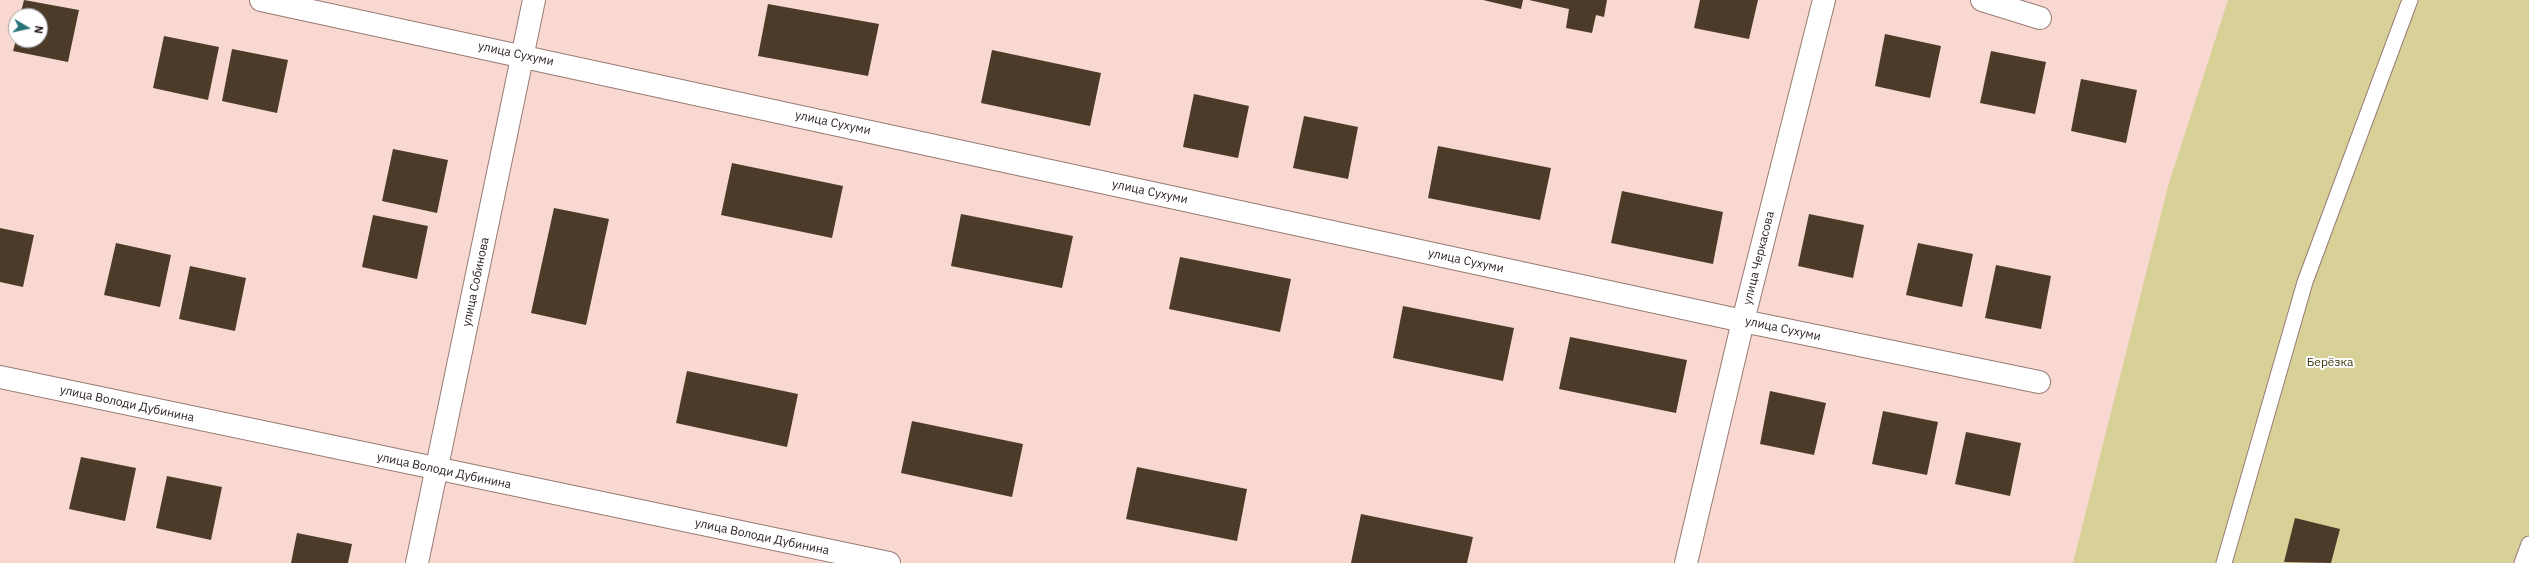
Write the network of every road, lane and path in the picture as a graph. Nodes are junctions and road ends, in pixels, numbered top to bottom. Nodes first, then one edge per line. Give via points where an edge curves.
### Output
1 (261, 0) edge
2 (534, 0) edge
3 (1824, 0) edge
4 (1982, 0) edge
5 (2410, 0) edge
6 (2040, 18) dead end
7 (523, 56) junction
8 (1743, 321) junction
9 (0, 377) edge
10 (2039, 382) dead end
11 (436, 470) junction
12 (2529, 544) edge
13 (417, 563) edge
14 (889, 563) edge
15 (1686, 563) edge
16 (2224, 563) edge
17 (2522, 563) edge

1 - 7 street, улица Сухуми
2 - 7 street, улица Собинова
3 - 8 street, улица Черкасова
4 - 6 street
5 - 16 lane via 2305,282
7 - 8 street, улица Сухуми
7 - 11 street, улица Собинова
8 - 10 street, улица Сухуми
8 - 15 street, улица Черкасова
9 - 11 street, улица Володи Дубинина
11 - 13 street, улица Собинова
11 - 14 street, улица Володи Дубинина
12 - 17 lane

